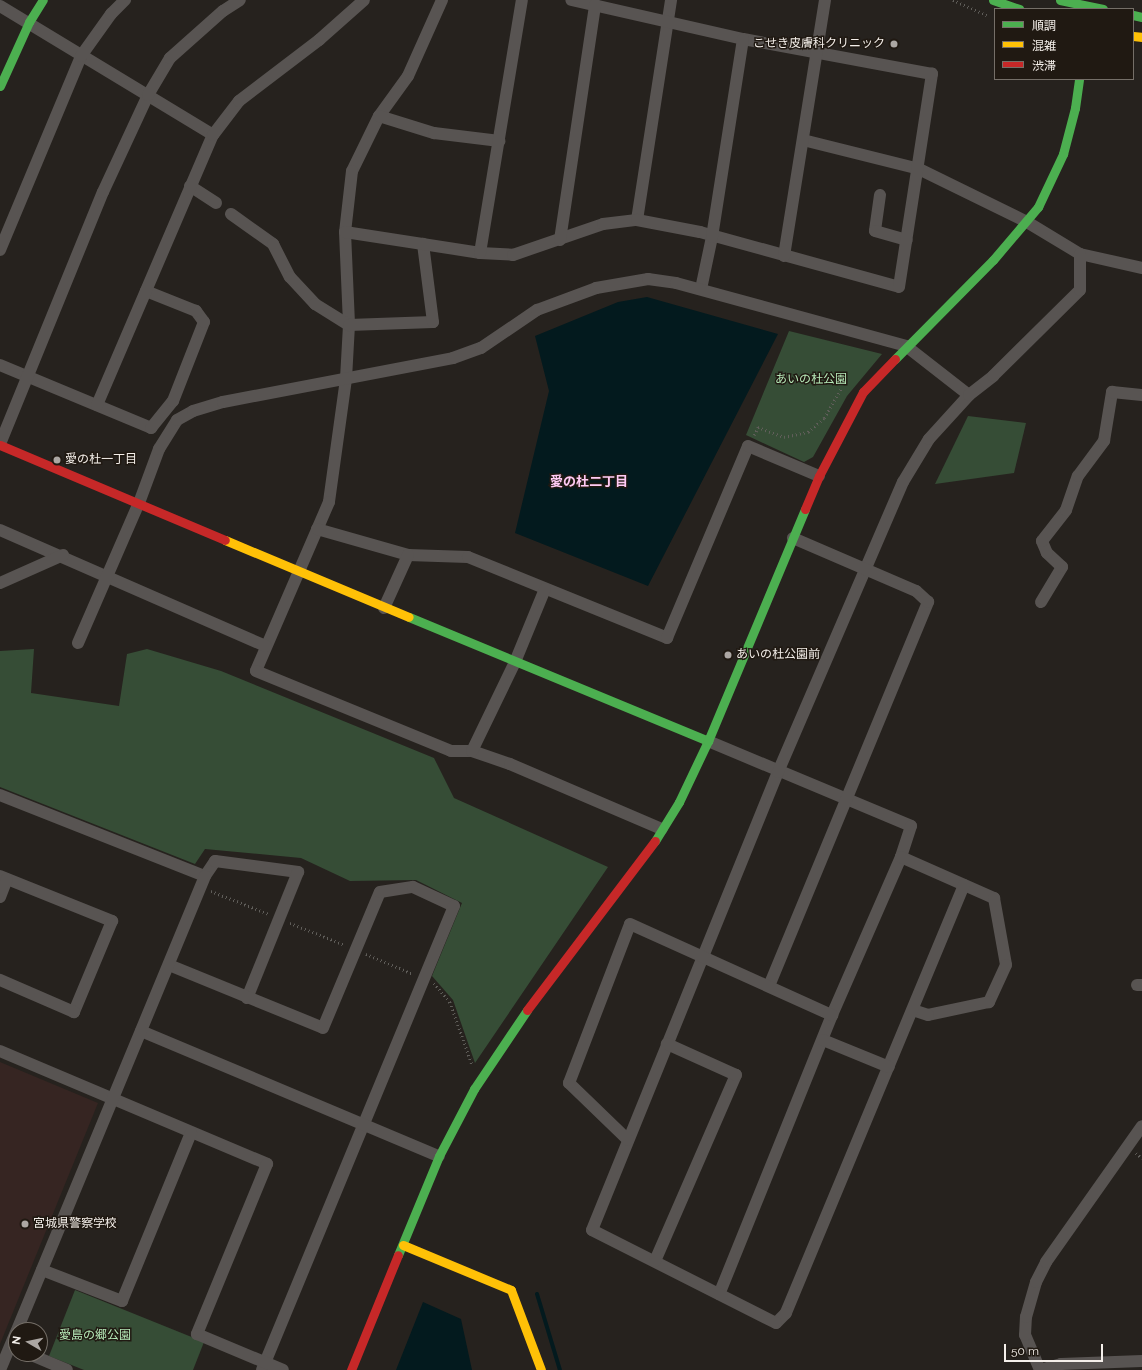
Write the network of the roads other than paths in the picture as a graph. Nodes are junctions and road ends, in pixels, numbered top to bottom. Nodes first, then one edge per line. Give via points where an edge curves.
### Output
1 (43, 0) edge
2 (125, 0) edge
3 (240, 0) edge
4 (364, 0) edge
5 (442, 0) edge
6 (522, 0) edge
7 (571, 0) edge
8 (671, 0) edge
9 (824, 0) edge
10 (993, 0) edge
11 (1060, 0) edge
12 (595, 5) junction
13 (1089, 5) edge
14 (0, 6) edge
15 (1015, 8) edge
16 (1099, 8) edge
17 (29, 22) junction
18 (667, 23) junction
19 (743, 39) junction
20 (816, 53) junction
21 (81, 56) junction
22 (1079, 80) edge
23 (0, 86) edge
24 (148, 95) junction
25 (380, 116) junction
26 (213, 135) junction
27 (803, 140) junction
28 (500, 141) junction
29 (919, 169) junction
30 (190, 186) junction
31 (880, 195) dead end
32 (216, 203) dead end
33 (231, 214) dead end
34 (637, 220) junction
35 (1027, 222) junction
36 (345, 232) junction
37 (712, 237) junction
38 (560, 240) junction
39 (907, 240) junction
40 (423, 244) junction
41 (0, 250) edge
42 (480, 253) junction
43 (1080, 254) junction
44 (784, 256) junction
45 (1142, 268) edge
46 (701, 288) junction
47 (146, 290) junction
48 (349, 325) junction
49 (906, 346) junction
50 (0, 365) edge
51 (28, 377) junction
52 (346, 379) junction
53 (969, 395) junction
54 (1142, 395) edge
55 (97, 405) junction
56 (0, 445) edge
57 (819, 476) junction
58 (138, 503) junction
59 (317, 529) junction
60 (0, 530) edge
61 (793, 538) junction
62 (63, 555) junction
63 (408, 555) junction
64 (864, 569) junction
65 (297, 571) junction
66 (108, 576) junction
67 (0, 583) edge
68 (545, 589) junction
69 (1041, 602) dead end
70 (384, 608) junction
71 (78, 643) dead end
72 (266, 646) junction
73 (515, 662) junction
74 (708, 741) junction
75 (472, 751) junction
76 (778, 772) junction
77 (0, 795) edge
78 (847, 798) junction
79 (662, 829) junction
80 (901, 858) junction
81 (4, 877) edge
82 (203, 882) junction
83 (964, 885) junction
84 (0, 897) edge
85 (703, 957) junction
86 (169, 965) junction
87 (0, 980) edge
88 (769, 986) junction
89 (247, 998) junction
90 (913, 1010) junction
91 (832, 1015) junction
92 (141, 1031) junction
93 (823, 1040) junction
94 (667, 1044) junction
95 (0, 1051) edge
96 (889, 1067) junction
97 (112, 1100) junction
98 (365, 1122) junction
99 (1142, 1126) edge
100 (191, 1133) junction
101 (628, 1140) junction
102 (439, 1156) junction
103 (403, 1245) junction
104 (655, 1261) junction
105 (42, 1270) junction
106 (719, 1294) junction
107 (20, 1322) edge
108 (8, 1356) edge
109 (1142, 1361) edge
110 (48, 1362) edge
111 (264, 1366) edge
112 (0, 1370) edge
113 (67, 1370) edge
114 (283, 1370) edge
115 (351, 1370) edge
116 (541, 1370) edge
117 (1040, 1370) edge

1 - 17 street
2 - 21 street via 111,14
3 - 24 street via 170,58
4 - 26 street via 319,40 238,101
5 - 25 street via 408,76
6 - 28 street
7 - 12 street
8 - 18 street
9 - 20 street
10 - 15 street
11 - 13 street
12 - 18 street
12 - 38 street
13 - 16 street
14 - 17 street
17 - 21 street
17 - 23 street
18 - 19 street
18 - 34 street
19 - 20 street
19 - 37 street
20 - 27 street
20 - 29 street via 932,74
21 - 24 street
21 - 41 street
22 - 35 street via 1075,108 1062,154 1038,207
24 - 26 street
24 - 51 street via 103,192
25 - 28 street via 434,133
25 - 36 street via 352,171
26 - 30 street
27 - 29 street
27 - 44 street
28 - 42 street
29 - 35 street
29 - 39 street
30 - 32 street
30 - 47 street
31 - 39 street via 874,231
33 - 48 street via 273,244 290,277 315,304
34 - 37 street
34 - 38 street via 603,224
35 - 43 street
35 - 49 street via 963,291
36 - 40 street
36 - 48 street
37 - 44 street
37 - 46 street
38 - 42 street via 513,255
39 - 44 street via 899,287
40 - 42 street
40 - 48 street via 433,322
43 - 45 street
43 - 53 street via 1080,290 993,376
46 - 49 street
46 - 52 street via 648,279 596,288 537,310 481,348 453,358
47 - 55 street
47 - 55 street via 196,311 204,322 173,401 151,428
48 - 52 street
49 - 53 street
49 - 57 street via 863,392
50 - 51 street
51 - 55 street
51 - 56 street
52 - 58 street via 223,402 193,411 177,420 159,449
52 - 59 street via 329,502
53 - 64 street via 929,439 915,461
54 - 69 street via 1112,392 1104,441 1078,476 1066,510 1042,541 1047,553 1062,567
56 - 58 street
57 - 61 street
57 - 68 street via 748,446 666,638
58 - 65 street
58 - 66 street
59 - 63 street
59 - 65 street
60 - 62 street
61 - 64 street
61 - 74 street
62 - 66 street
62 - 67 street
63 - 68 street via 468,557
63 - 70 street
64 - 76 street
64 - 78 street via 916,591 928,602
65 - 70 street
65 - 72 street
66 - 71 street
66 - 72 street
68 - 73 street
70 - 73 street
72 - 75 street via 256,671 451,751
73 - 74 street
73 - 75 street
74 - 76 street
74 - 79 street via 679,802
75 - 79 street via 510,764
76 - 78 street
76 - 85 street
77 - 82 street
78 - 80 street via 911,826
78 - 88 street
79 - 102 street via 646,855 543,986 478,1083
80 - 83 street
80 - 91 street
81 - 84 street
81 - 87 street via 112,921 74,1012
82 - 86 street
82 - 89 street via 216,861 298,872
83 - 90 street
83 - 90 street via 994,898 1006,964 989,1002 928,1015
85 - 88 street
85 - 94 street
85 - 101 street via 630,924 569,1084
86 - 89 street
86 - 92 street
88 - 91 street
89 - 98 street via 323,1028 380,892 413,887 454,906
90 - 96 street
91 - 93 street
92 - 97 street
92 - 98 street
93 - 96 street
93 - 106 street
94 - 101 street
94 - 104 street via 736,1075
95 - 97 street
96 - 106 street via 786,1313 776,1323
97 - 100 street
97 - 105 street
98 - 102 street
98 - 111 street
99 - 117 street via 1046,1262 1036,1282 1028,1305 1025,1334
100 - 105 street via 122,1302
100 - 111 street via 267,1164 197,1334
101 - 104 street via 592,1230
102 - 103 street
103 - 115 street
103 - 116 street via 512,1290
104 - 106 street
105 - 107 street
108 - 112 street
109 - 117 street via 1061,1364
110 - 113 street
111 - 114 street

